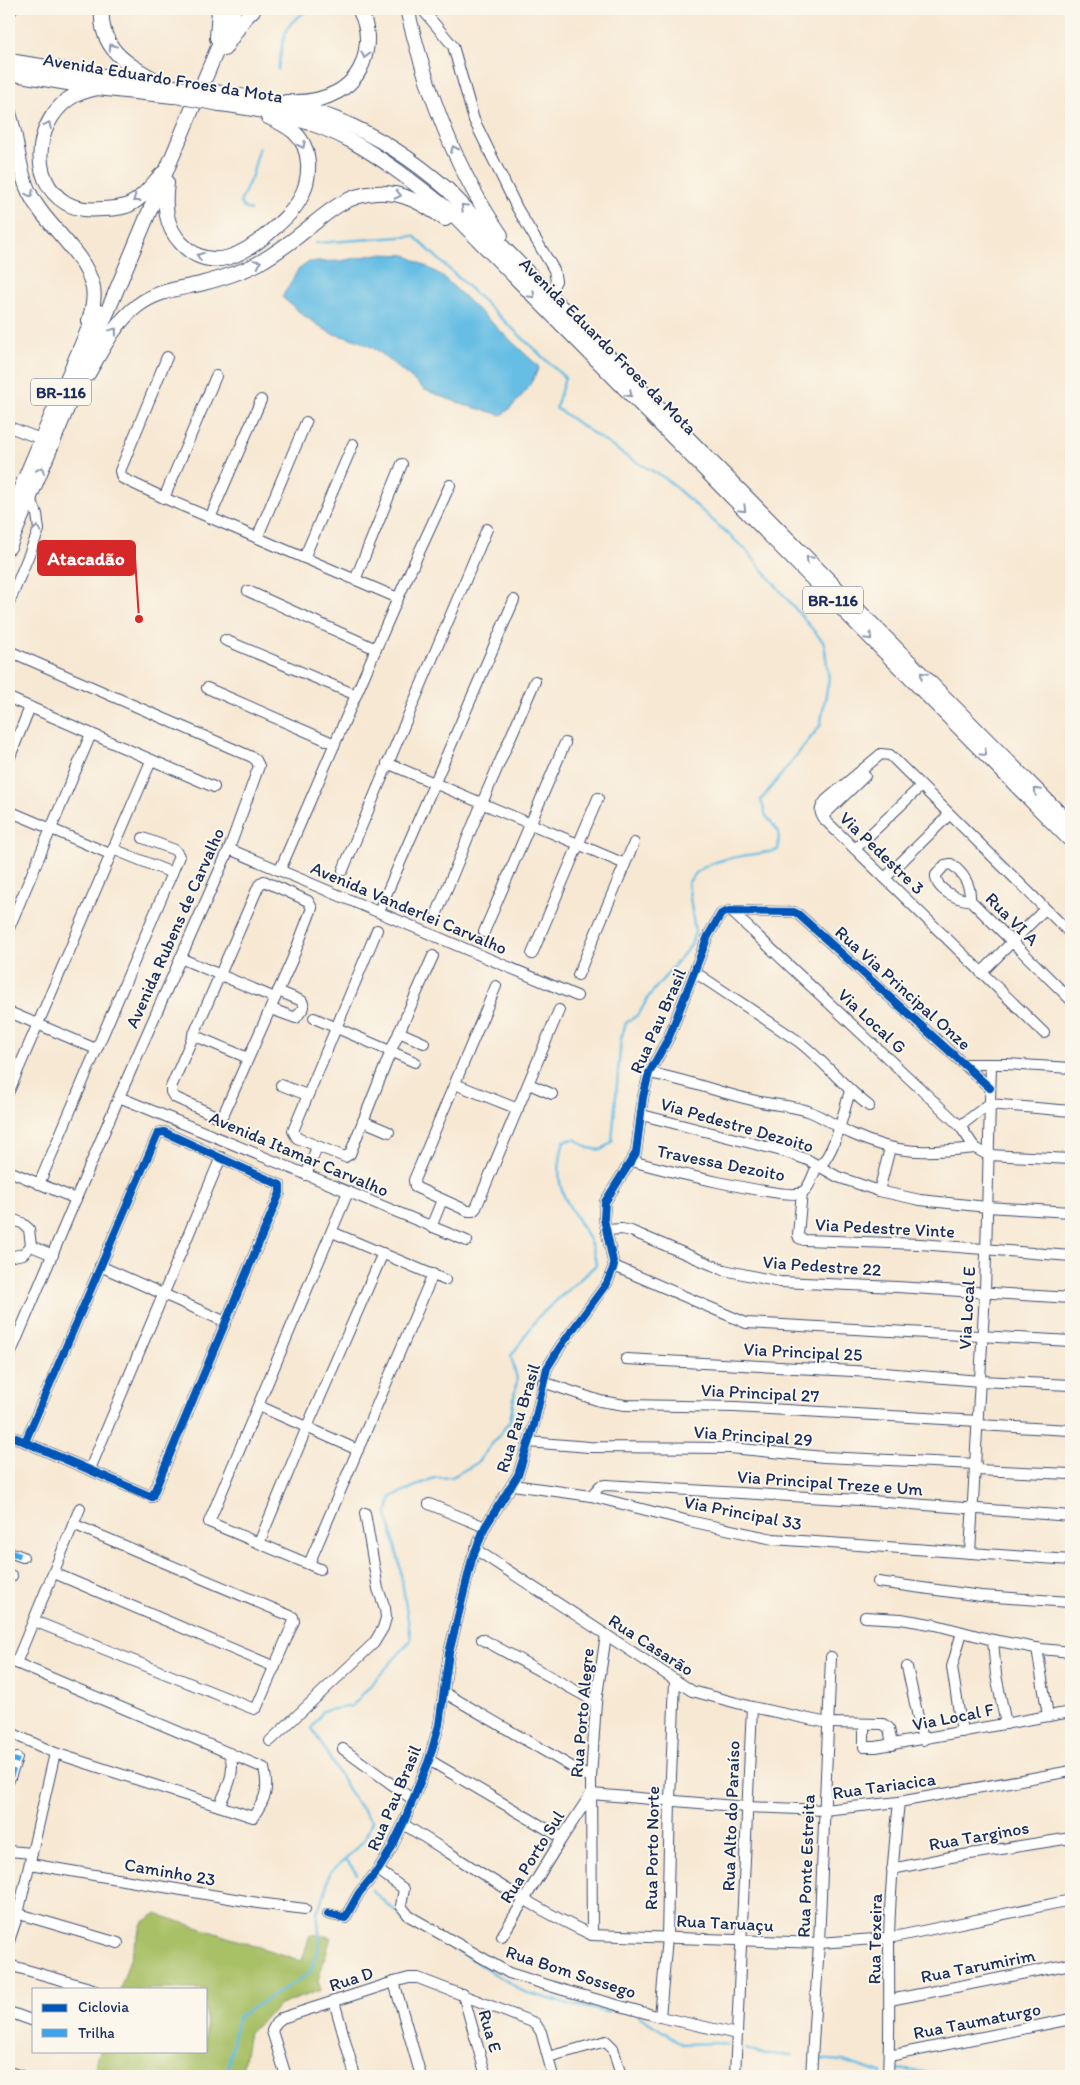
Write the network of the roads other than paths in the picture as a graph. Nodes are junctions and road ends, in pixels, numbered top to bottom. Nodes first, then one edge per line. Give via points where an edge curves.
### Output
1 (102, 9) edge
2 (219, 9) edge
3 (234, 9) edge
4 (254, 9) edge
5 (358, 9) edge
6 (407, 9) edge
7 (422, 9) edge
8 (9, 61) edge
9 (9, 73) edge
10 (207, 74) junction
11 (164, 86) junction
12 (97, 88) junction
13 (178, 92) junction
14 (221, 99) junction
15 (266, 100) junction
16 (249, 108) junction
17 (9, 113) edge
18 (170, 165) junction
19 (518, 272) junction
20 (123, 273) junction
21 (549, 294) junction
22 (87, 332) junction
23 (167, 357) dead end
24 (216, 376) dead end
25 (261, 400) dead end
26 (62, 417) junction
27 (306, 422) dead end
28 (9, 427) edge
29 (42, 439) junction
30 (353, 444) dead end
31 (402, 464) dead end
32 (450, 485) dead end
33 (30, 497) junction
34 (164, 498) junction
35 (9, 516) edge
36 (210, 518) junction
37 (487, 528) dead end
38 (258, 538) junction
39 (9, 547) edge
40 (304, 558) junction
41 (355, 580) junction
42 (248, 592) dead end
43 (398, 598) junction
44 (514, 600) dead end
45 (9, 603) edge
46 (226, 640) dead end
47 (376, 649) junction
48 (9, 651) edge
49 (535, 681) dead end
50 (207, 688) dead end
51 (356, 695) junction
52 (9, 698) edge
53 (30, 707) junction
54 (91, 734) junction
55 (565, 743) dead end
56 (335, 744) junction
57 (9, 759) edge
58 (151, 760) junction
59 (387, 763) junction
60 (434, 783) junction
61 (921, 786) junction
62 (214, 788) dead end
63 (598, 798) dead end
64 (482, 803) junction
65 (9, 811) edge
66 (949, 815) junction
67 (530, 823) junction
68 (1071, 825) edge
69 (52, 828) junction
70 (143, 838) dead end
71 (1071, 842) edge
72 (579, 843) junction
73 (634, 843) dead end
74 (228, 849) junction
75 (855, 849) junction
76 (112, 851) junction
77 (625, 864) junction
78 (280, 870) junction
79 (343, 870) dead end
80 (172, 873) junction
81 (885, 878) junction
82 (970, 900) junction
83 (1045, 909) junction
84 (379, 911) junction
85 (732, 912) junction
86 (437, 913) dead end
87 (9, 928) edge
88 (377, 930) dead end
89 (484, 932) dead end
90 (1071, 934) edge
91 (1013, 942) junction
92 (532, 954) dead end
93 (434, 956) dead end
94 (180, 958) junction
95 (696, 972) junction
96 (981, 973) junction
97 (219, 974) junction
98 (578, 975) dead end
99 (496, 986) dead end
100 (277, 995) junction
101 (577, 996) dead end
102 (1071, 1000) edge
103 (270, 1009) junction
104 (559, 1010) dead end
105 (9, 1012) edge
106 (314, 1018) dead end
107 (38, 1024) junction
108 (336, 1028) junction
109 (400, 1032) junction
110 (1044, 1034) dead end
111 (193, 1035) junction
112 (424, 1043) dead end
113 (96, 1049) junction
114 (391, 1052) junction
115 (248, 1058) junction
116 (415, 1062) dead end
117 (964, 1064) junction
118 (991, 1064) junction
119 (1071, 1068) edge
120 (649, 1073) junction
121 (455, 1084) junction
122 (528, 1084) junction
123 (281, 1085) dead end
124 (990, 1088) junction
125 (9, 1091) edge
126 (850, 1092) junction
127 (552, 1094) dead end
128 (307, 1095) junction
129 (119, 1097) junction
130 (989, 1104) junction
131 (869, 1106) dead end
132 (518, 1109) junction
133 (1071, 1111) edge
134 (642, 1116) junction
135 (363, 1121) junction
136 (960, 1126) junction
137 (840, 1127) junction
138 (389, 1132) dead end
139 (317, 1147) junction
140 (890, 1148) junction
141 (975, 1148) junction
142 (988, 1155) junction
143 (221, 1158) junction
144 (1071, 1159) edge
145 (632, 1161) junction
146 (818, 1165) junction
147 (9, 1171) edge
148 (306, 1175) junction
149 (39, 1184) junction
150 (879, 1191) junction
151 (348, 1192) junction
152 (802, 1192) junction
153 (76, 1199) junction
154 (442, 1200) junction
155 (987, 1207) junction
156 (1071, 1212) edge
157 (9, 1218) edge
158 (431, 1227) junction
159 (606, 1230) junction
160 (332, 1232) junction
161 (467, 1241) dead end
162 (31, 1246) junction
163 (985, 1250) junction
164 (383, 1254) junction
165 (53, 1255) junction
166 (1071, 1256) edge
167 (9, 1257) edge
168 (100, 1266) junction
169 (614, 1266) junction
170 (432, 1274) junction
171 (445, 1280) dead end
172 (985, 1292) junction
173 (163, 1294) junction
174 (1071, 1298) edge
175 (226, 1322) junction
176 (981, 1336) junction
177 (1071, 1341) edge
178 (9, 1357) edge
179 (626, 1359) dead end
180 (980, 1381) junction
181 (543, 1382) junction
182 (1071, 1385) edge
183 (259, 1406) junction
184 (979, 1423) junction
185 (307, 1427) junction
186 (1071, 1430) edge
187 (9, 1435) edge
188 (25, 1442) junction
189 (528, 1442) junction
190 (358, 1450) junction
191 (976, 1467) junction
192 (90, 1469) junction
193 (1071, 1474) edge
194 (513, 1485) junction
195 (591, 1496) junction
196 (429, 1504) dead end
197 (80, 1508) dead end
198 (973, 1510) junction
199 (365, 1513) dead end
200 (1071, 1516) edge
201 (72, 1524) junction
202 (486, 1527) junction
203 (259, 1543) junction
204 (475, 1549) junction
205 (9, 1552) edge
206 (970, 1553) junction
207 (23, 1557) dead end
208 (1071, 1560) edge
209 (309, 1564) junction
210 (320, 1568) dead end
211 (54, 1573) junction
212 (878, 1582) dead end
213 (1071, 1602) edge
214 (865, 1617) dead end
215 (34, 1622) junction
216 (962, 1632) junction
217 (606, 1635) junction
218 (482, 1639) dead end
219 (993, 1640) junction
220 (1037, 1648) junction
221 (1071, 1652) edge
222 (831, 1657) dead end
223 (12, 1662) edge
224 (275, 1667) junction
225 (907, 1667) dead end
226 (675, 1681) junction
227 (445, 1694) junction
228 (596, 1702) junction
229 (752, 1707) junction
230 (1071, 1712) edge
231 (1048, 1716) junction
232 (828, 1724) junction
233 (864, 1724) junction
234 (1006, 1724) junction
235 (9, 1732) edge
236 (962, 1732) junction
237 (923, 1740) junction
238 (270, 1741) dead end
239 (892, 1745) junction
240 (343, 1748) dead end
241 (55, 1753) junction
242 (229, 1753) junction
243 (17, 1758) dead end
244 (429, 1760) junction
245 (1071, 1771) edge
246 (591, 1778) junction
247 (9, 1780) edge
248 (591, 1794) junction
249 (412, 1799) junction
250 (670, 1800) junction
251 (899, 1802) junction
252 (219, 1806) junction
253 (747, 1807) junction
254 (824, 1810) junction
255 (403, 1824) junction
256 (562, 1838) junction
257 (1071, 1838) edge
258 (9, 1851) edge
259 (32, 1852) junction
260 (30, 1864) junction
261 (892, 1869) junction
262 (378, 1870) junction
263 (525, 1899) junction
264 (1071, 1900) edge
265 (305, 1909) dead end
266 (14, 1912) edge
267 (328, 1914) dead end
268 (592, 1935) junction
269 (502, 1936) dead end
270 (667, 1937) junction
271 (889, 1938) junction
272 (9, 1941) edge
273 (743, 1941) junction
274 (118, 1943) dead end
275 (819, 1943) junction
276 (1071, 1964) edge
277 (9, 1965) edge
278 (394, 1982) junction
279 (89, 1988) edge
280 (463, 1994) junction
281 (890, 2000) junction
282 (334, 2002) junction
283 (9, 2012) edge
284 (660, 2017) junction
285 (1071, 2019) edge
286 (32, 2020) edge
287 (737, 2034) junction
288 (889, 2056) junction
289 (548, 2057) junction
290 (9, 2072) edge
291 (21, 2076) edge
292 (286, 2076) edge
293 (355, 2076) edge
294 (421, 2076) edge
295 (486, 2076) edge
296 (553, 2076) edge
297 (621, 2076) edge
298 (735, 2076) edge
299 (811, 2076) edge
300 (888, 2076) edge

11 -> 1 highway via 117,54 104,34
2 - 10 highway via 217,41
3 - 10 highway, BR-116
4 - 10 highway
5 -> 15 highway via 366,27 367,46 360,71 349,85 325,98 291,102
19 -> 6 highway via 460,164 433,98
7 - 21 street via 453,46 474,120 517,208 554,270 556,281
8 - 11 highway, Avenida Eduardo Froes da Mota
9 - 12 highway, Avenida Eduardo Froes da Mota
10 - 18 highway, BR-116
11 - 13 highway, Avenida Eduardo Froes da Mota
12 - 13 highway, Avenida Eduardo Froes da Mota
18 -> 12 highway via 126,206 87,210 66,203 53,192 41,166 41,142 47,126 64,103 75,95
13 - 14 highway, Avenida Eduardo Froes da Mota, bridge
14 - 15 highway, Avenida Eduardo Froes da Mota
14 - 16 highway, Avenida Eduardo Froes da Mota
19 -> 15 highway, Avenida Eduardo Froes da Mota via 447,190 427,172 337,120
16 -> 18 highway via 294,132 306,151 308,164 304,188 296,206 255,245 239,254 217,259 201,257 185,247 172,230 165,212
16 - 19 highway, Avenida Eduardo Froes da Mota via 312,124 354,142 450,211
17 -> 22 highway via 28,190 37,207 85,268 93,288 94,302
18 - 20 highway, BR-116
19 - 21 highway, Avenida Eduardo Froes da Mota
26 -> 19 highway via 112,333 136,307 160,293 201,284 256,264 291,243 336,206 361,195 399,194 420,202
19 -> 71 highway, Avenida Eduardo Froes da Mota / BR-116 via 594,359
20 - 22 highway, BR-116
20 - 26 highway
68 -> 21 highway, Avenida Eduardo Froes da Mota
22 - 29 highway, BR-116
23 - 34 street via 120,474 125,481
24 - 34 street
25 - 36 street
33 -> 26 highway
27 - 38 street
28 - 29 street
29 - 35 highway, BR-116
30 - 40 street
31 - 41 street
32 - 43 street
33 - 39 highway
45 -> 33 street via 39,525
34 - 36 street
36 - 38 street
37 - 59 street
38 - 40 street
40 - 41 street
41 - 43 street
42 - 47 street
43 - 47 street
44 - 60 street
46 - 51 street
47 - 51 street
48 - 74 street, Avenida Rubens de Carvalho via 256,760 259,771
49 - 64 street
50 - 56 street
51 - 56 street
52 - 53 street
53 - 54 street
53 - 57 street
54 - 58 street
54 - 69 street
55 - 67 street
56 - 78 street
58 - 62 street
58 - 76 street
59 - 60 street
59 - 79 street
60 - 64 street
60 - 84 street
61 - 66 street, Via Pedestre 3
61 - 75 street
61 - 75 street, Via Pedestre 3 via 887,754 881,754 826,800 820,810 822,817
63 - 72 street
64 - 67 street
64 - 86 street
65 - 69 street
66 - 81 street
66 - 83 street, Via Pedestre 3
67 - 72 street
67 - 89 street
69 - 76 street
69 - 87 street
70 - 80 street via 178,853
72 - 77 street
72 - 92 street
73 - 77 street
74 - 78 street, Avenida Vanderlei Carvalho
74 - 94 street, Avenida Rubens de Carvalho
75 - 81 street, Via Pedestre 3
76 - 80 street
76 - 107 street
77 - 98 street
78 - 84 street, Avenida Vanderlei Carvalho
80 - 113 street
81 - 96 street, Via Pedestre 3
82 - 82 street, Rua VI A via 968,885 955,867 947,864 936,878 941,886 958,898
82 - 91 street, Rua VI A
83 - 90 street, Via Pedestre 3
83 - 91 street
84 - 101 street, Avenida Vanderlei Carvalho
85 - 95 street, Rua Pau Brasil via 723,912 718,917
85 - 117 street, Rua Via Principal Onze via 794,912 802,916
85 - 136 street, Via Local G
88 - 108 street
91 - 96 street
91 - 102 street, Rua VI A
93 - 109 street
94 - 97 street
94 - 129 street, Avenida Rubens de Carvalho
95 - 120 street, Rua Pau Brasil via 669,1036
95 - 126 street via 814,1053
96 - 110 street, Via Pedestre 3
97 - 100 street
97 - 100 street via 259,885 264,881 308,901 312,906
97 - 111 street
99 - 121 street
100 - 103 street
100 - 103 street via 302,1001 304,1006 296,1018
103 - 115 street
104 - 122 street
105 - 107 street
106 - 108 street
107 - 113 street
107 - 125 street
108 - 114 street
108 - 128 street
109 - 112 street
109 - 114 street
111 - 115 street
111 - 115 street via 171,1092 174,1097 216,1116 224,1113
113 - 149 street
114 - 116 street
114 - 135 street
117 - 118 street, Rua Via Principal Onze
117 - 124 street, Rua Via Principal Onze
118 - 119 street, Rua Via Principal Onze
118 - 124 street, Via Local E
120 - 134 street, Rua Pau Brasil
120 - 137 street via 678,1078 753,1101 811,1112
121 - 132 street
121 - 154 street via 414,1182 415,1187
122 - 127 street
122 - 132 street
123 - 128 street
124 - 130 street, Via Local E
126 - 131 street
126 - 137 street, Travessa Dezoito
128 - 139 street via 293,1133 296,1138
129 - 148 street, Avenida Itamar Carvalho
129 - 153 street, Avenida Rubens de Carvalho
130 - 133 street
130 - 136 street
130 - 142 street, Via Local E
132 - 154 street via 474,1210 468,1211
134 - 145 street, Rua Pau Brasil
134 - 146 street, Via Pedestre Dezoito via 786,1152
135 - 138 street
135 - 139 street via 347,1156
136 - 141 street, Via Local G
137 - 140 street
137 - 146 street, Travessa Dezoito via 825,1160
139 - 148 street
140 - 141 street via 925,1153
140 - 150 street
141 - 142 street, Via Local G
142 - 144 street
142 - 155 street, Via Local E
143 - 168 street via 164,1132 158,1133
143 - 173 street
143 - 175 street via 277,1183 281,1189
145 - 152 street, Travessa Dezoito via 772,1193
145 - 159 street, Rua Pau Brasil via 607,1197 603,1209
146 - 150 street, Via Pedestre Dezoito via 838,1177
146 - 152 street, Travessa Dezoito
147 - 149 street
148 - 151 street, Avenida Itamar Carvalho
149 - 153 street
150 - 155 street, Via Pedestre Dezoito via 920,1200
151 - 158 street, Avenida Itamar Carvalho
151 - 160 street
152 - 163 street, Via Pedestre Vinte via 798,1235 804,1240
153 - 165 street, Avenida Rubens de Carvalho
154 - 158 street
155 - 156 street, Via Pedestre Dezoito
155 - 163 street, Via Local E
157 - 162 street via 29,1229
158 - 161 street, Avenida Itamar Carvalho
159 - 169 street, Rua Pau Brasil
159 - 172 street, Via Pedestre 22 via 631,1231 724,1270 780,1282
160 - 164 street
160 - 183 street
162 - 165 street
162 - 167 street via 18,1256
163 - 166 street
163 - 172 street, Via Local E
164 - 170 street
164 - 185 street
165 - 178 street, Avenida Rubens de Carvalho
168 - 173 street
168 - 188 street
169 - 176 street via 746,1323
169 - 181 street, Rua Pau Brasil via 598,1298 547,1368
170 - 171 street
170 - 190 street
172 - 174 street, Via Pedestre 22
172 - 176 street, Via Local E
173 - 175 street
173 - 192 street
175 - 192 street via 152,1497
176 - 177 street
176 - 180 street, Via Local E
179 - 180 street, Via Principal 25
180 - 182 street, Via Principal 25
180 - 184 street, Via Local E
181 - 184 street, Via Principal 27 via 600,1401 625,1405 735,1407
181 - 189 street, Rua Pau Brasil
183 - 185 street
183 - 203 street via 209,1522
184 - 186 street, Via Principal 27
184 - 191 street, Via Local E
185 - 190 street
185 - 203 street
187 - 188 street
188 - 192 street
189 - 191 street, Via Principal 29 via 590,1447 730,1448
189 - 194 street, Rua Pau Brasil
190 - 209 street
191 - 193 street, Via Principal 29
191 - 198 street, Via Local E
194 - 195 street, Via Principal 33
194 - 202 street, Rua Pau Brasil
195 - 198 street, Via Principal Treze e Um via 600,1486 606,1485
195 - 206 street, Via Principal 33 via 773,1539
196 - 202 street
197 - 201 street
198 - 200 street, Via Principal Treze e Um
198 - 206 street, Via Local E
199 - 238 street via 378,1589 385,1608 383,1628 374,1642
201 - 211 street
201 - 224 street via 294,1618
202 - 204 street, Rua Pau Brasil
203 - 209 street
204 - 217 street, Rua Casarão
204 - 227 street, Rua Pau Brasil via 449,1653
205 - 207 street
206 - 208 street, Via Principal 33
209 - 210 street
211 - 215 street
211 - 224 street
212 - 213 street via 981,1596
214 - 216 street via 919,1622
215 - 223 street
215 - 224 street via 251,1709 257,1707
216 - 219 street
216 - 236 street via 952,1667
217 - 226 street, Rua Casarão
217 - 228 street, Rua Porto Alegre
218 - 228 street
219 - 220 street
219 - 234 street
220 - 221 street
220 - 231 street
222 - 232 street, Rua Ponte Estreita
223 - 242 street
225 - 237 street
226 - 229 street, Rua Casarão via 703,1695
226 - 250 street, Rua Porto Norte
227 - 244 street, Rua Pau Brasil
227 - 246 street
228 - 246 street, Rua Porto Alegre
229 - 232 street, Rua Casarão
229 - 253 street, Rua Alto do Paraíso
230 - 231 street, Via Local F
231 - 234 street, Via Local F
232 - 233 street, Rua Casarão
232 - 254 street, Rua Ponte Estreita
233 - 239 street, Rua Casarão via 886,1726 890,1730
233 - 239 street, Via Local F via 865,1748
234 - 236 street, Via Local F
235 - 241 street
236 - 237 street, Via Local F
237 - 239 street, Via Local F
240 - 249 street
241 - 252 street
241 - 259 street
242 - 252 street via 232,1772
242 - 252 street via 264,1768 268,1784 254,1817
243 - 247 street
244 - 249 street, Rua Pau Brasil
244 - 256 street
245 - 251 street, Rua Tariacica
246 - 248 street, Rua Porto Alegre
248 - 250 street, Rua Tariacica
248 - 256 street, Rua Porto Sul
248 - 268 street, Rua Porto Alegre
249 - 255 street, Rua Pau Brasil
250 - 253 street, Rua Tariacica
250 - 270 street, Rua Porto Norte
251 - 254 street, Rua Tariacica
251 - 261 street, Rua Texeira
253 - 254 street, Rua Tariacica
253 - 273 street, Rua Alto do Paraíso
254 - 275 street, Rua Ponte Estreita
255 - 262 street, Rua Pau Brasil
255 - 263 street, Rua Taruaçu
256 - 263 street, Rua Porto Sul
257 - 261 street, Rua Targinos
258 - 259 street
259 - 260 street
260 - 265 street, Caminho 23
260 - 266 street
261 - 271 street, Rua Texeira
262 - 267 street, Rua Pau Brasil via 359,1893 345,1918
262 - 284 street, Rua Bom Sossego via 404,1889 402,1906 409,1916 499,1968
263 - 268 street, Rua Taruaçu
263 - 269 street, Rua Porto Sul
264 - 271 street, Rua Taruaçu
266 - 272 street
266 - 274 street
268 - 270 street, Rua Taruaçu
270 - 273 street, Rua Taruaçu
270 - 284 street, Rua Porto Norte
271 - 275 street, Rua Taruaçu
271 - 281 street, Rua Texeira
273 - 275 street, Rua Taruaçu
273 - 287 street, Rua Alto do Paraíso
275 - 299 street, Rua Ponte Estreita
276 - 281 street, Rua Tarumirim
277 - 279 street
278 - 280 street via 418,1978
278 - 282 street, Rua D
278 - 294 street, Rua D
280 - 289 street via 535,2023
280 - 295 street, Rua E
281 - 288 street, Rua Texeira
282 - 292 street, Rua D via 282,2018 276,2023 272,2031
282 - 293 street
283 - 286 street
284 - 287 street, Rua Bom Sossego
285 - 288 street, Rua Taumaturgo
287 - 298 street, Rua Alto do Paraíso
288 - 300 street, Rua Texeira
289 - 296 street
289 - 297 street via 606,2041 613,2048
290 - 291 street

